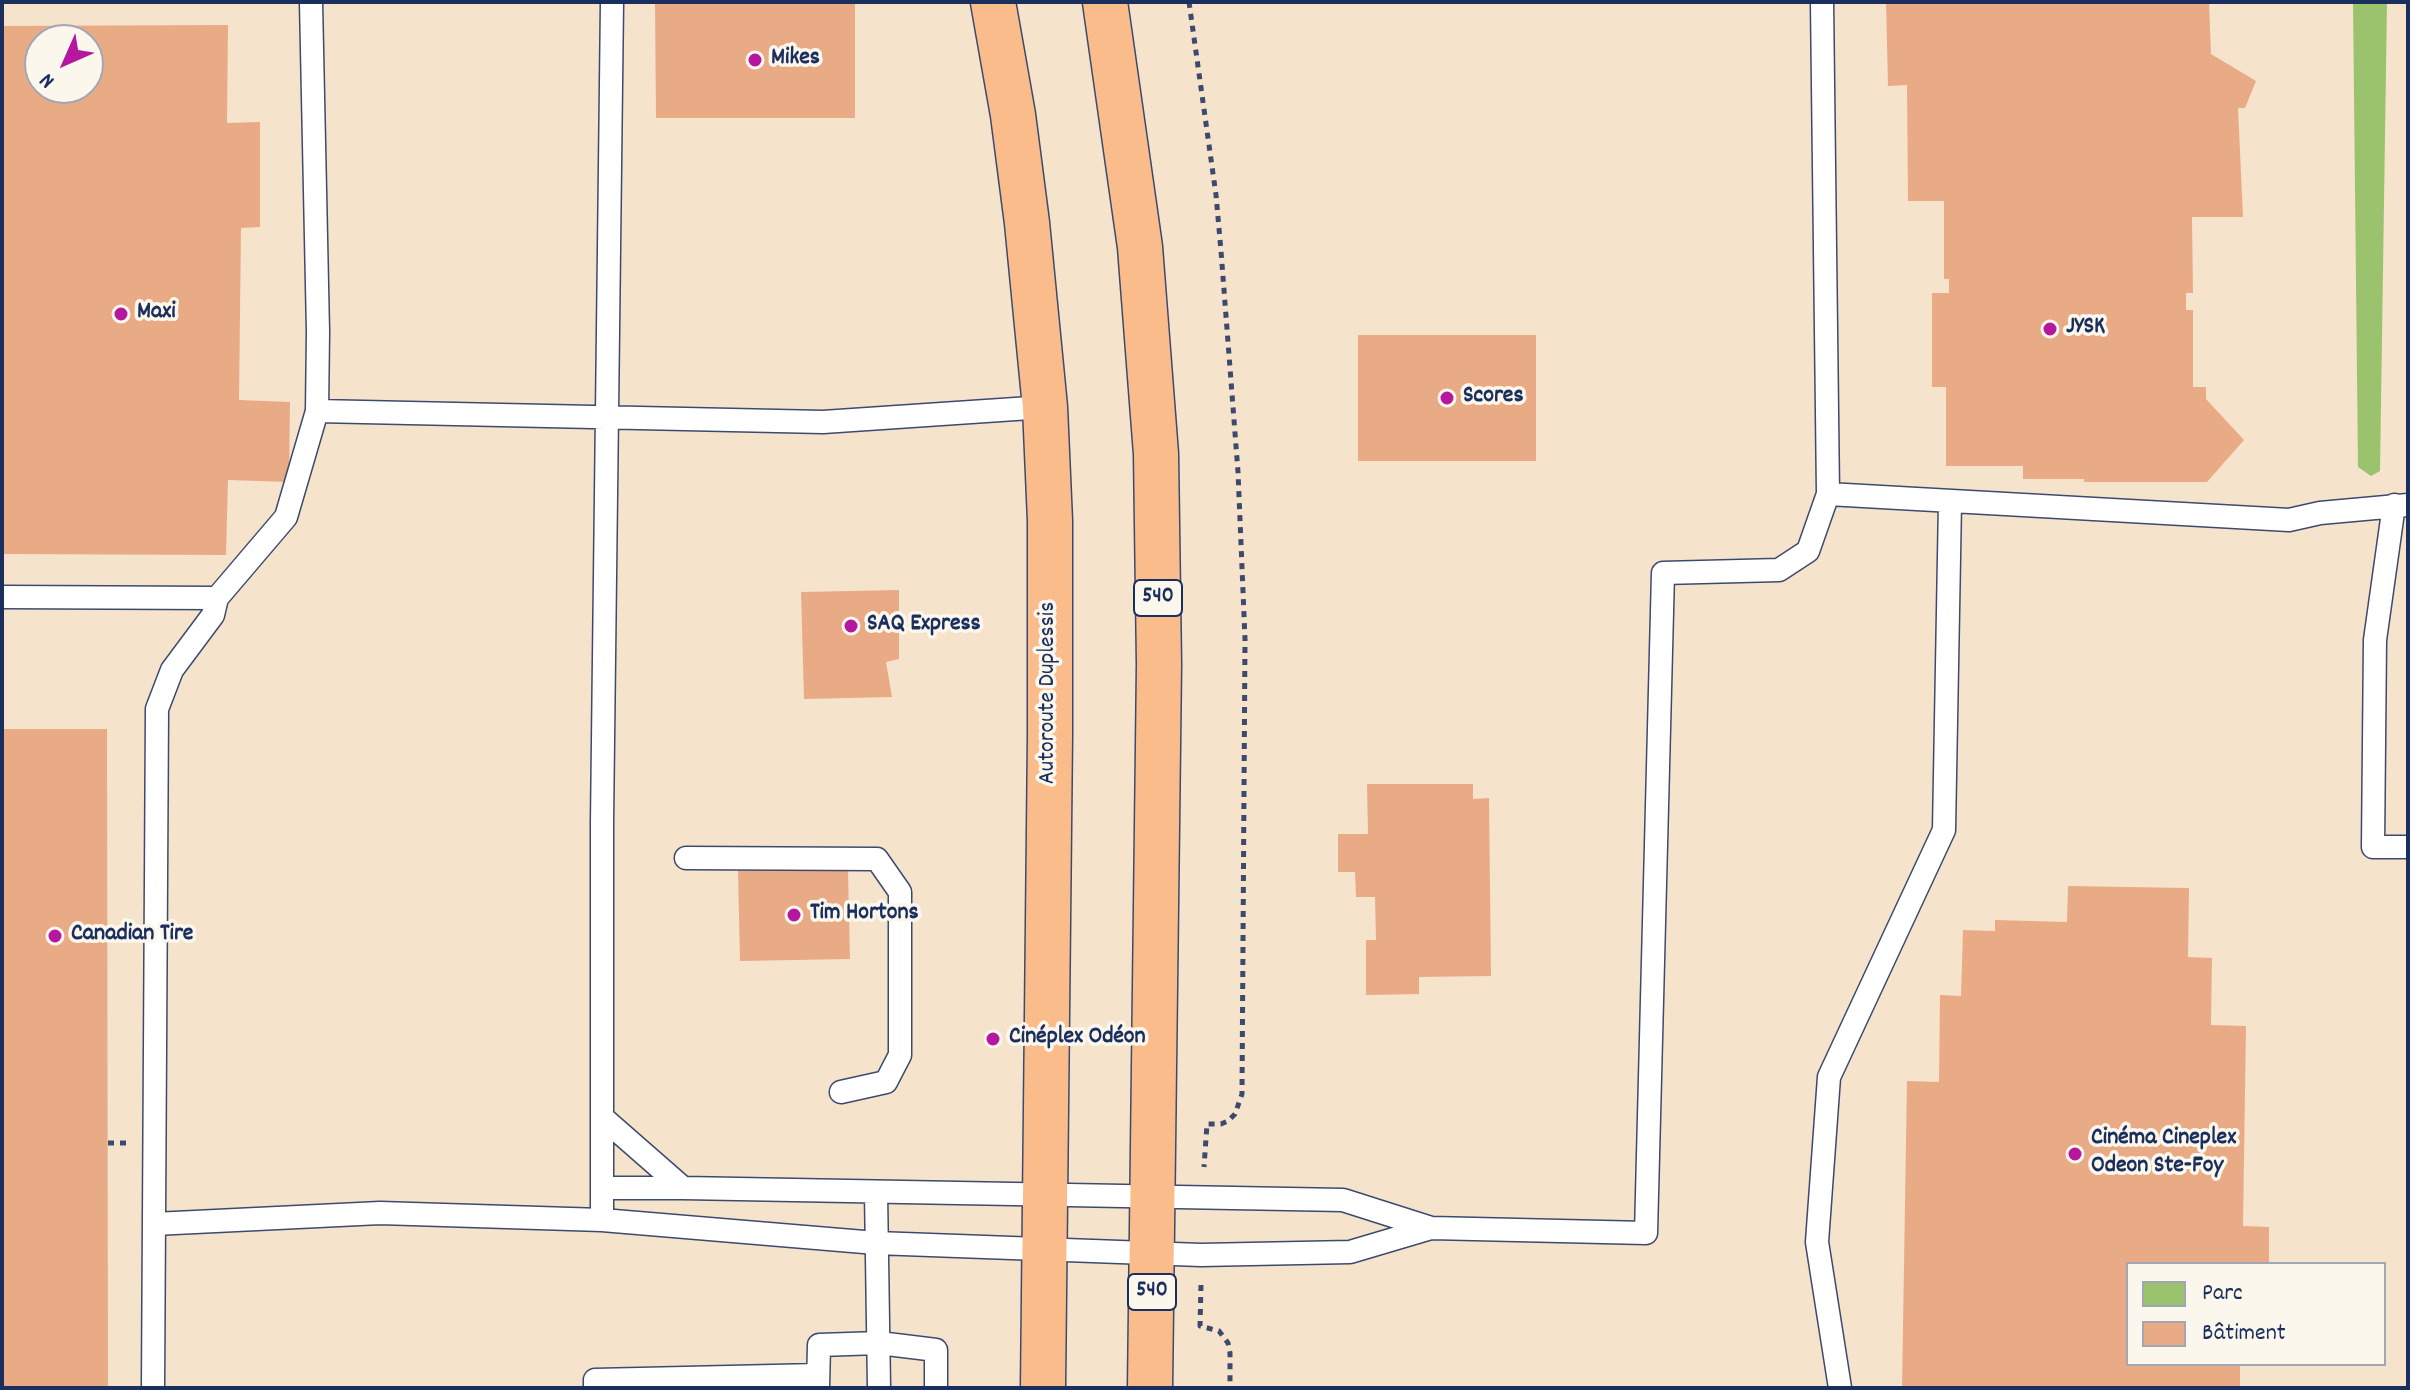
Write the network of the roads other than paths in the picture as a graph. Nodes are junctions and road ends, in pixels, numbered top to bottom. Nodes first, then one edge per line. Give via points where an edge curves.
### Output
1 (311, 2) edge
2 (612, 2) edge
3 (993, 2) edge
4 (1105, 2) edge
5 (1822, 2) edge
6 (1045, 407) junction
7 (317, 411) junction
8 (606, 418) junction
9 (1828, 494) junction
10 (1950, 502) junction
11 (2401, 505) edge
12 (2, 597) edge
13 (217, 598) junction
14 (2408, 847) edge
15 (686, 858) dead end
16 (841, 1092) dead end
17 (603, 1118) junction
18 (602, 1188) junction
19 (683, 1188) junction
20 (876, 1192) junction
21 (1045, 1195) junction
22 (1153, 1197) junction
23 (602, 1220) junction
24 (154, 1224) junction
25 (1431, 1228) junction
26 (876, 1243) junction
27 (1045, 1250) junction
28 (1152, 1254) junction
29 (879, 1343) junction
30 (818, 1381) edge
31 (153, 1388) edge
32 (595, 1388) edge
33 (879, 1388) edge
34 (936, 1388) edge
35 (1043, 1388) edge
36 (1150, 1388) edge
37 (1840, 1388) edge

1 - 7 lane
2 - 8 lane
3 - 6 highway, Autoroute Duplessis via 1027,223
4 - 22 highway, 540 via 1140,247 1156,454
5 - 9 lane
6 - 8 lane via 823,422
6 - 21 highway, Autoroute Duplessis via 1051,640
7 - 8 lane
7 - 13 lane via 286,517
8 - 17 lane
9 - 10 lane
9 - 25 lane via 1808,551 1779,570 1663,573 1646,1233
10 - 11 lane via 2289,520
10 - 37 lane via 1944,830 1829,1077 1817,1242
11 - 14 lane via 2375,640 2373,847
12 - 13 lane
13 - 24 lane via 213,615 172,670 157,709
15 - 16 lane via 877,859 900,892 900,1055 886,1082
17 - 18 lane
17 - 19 lane
18 - 19 lane
18 - 23 lane
19 - 20 lane
20 - 21 lane
20 - 26 lane
21 - 22 lane
21 - 27 highway, Autoroute Duplessis
22 - 25 lane via 1343,1200
22 - 28 highway, 540
23 - 24 lane via 380,1213
23 - 26 lane
24 - 31 lane
25 - 28 lane via 1350,1252
26 - 27 lane
26 - 29 lane
27 - 28 lane
27 - 35 highway, Autoroute Duplessis
28 - 36 highway, 540
29 - 30 lane via 819,1345
29 - 33 lane
29 - 34 lane via 936,1350
30 - 32 lane via 595,1380

